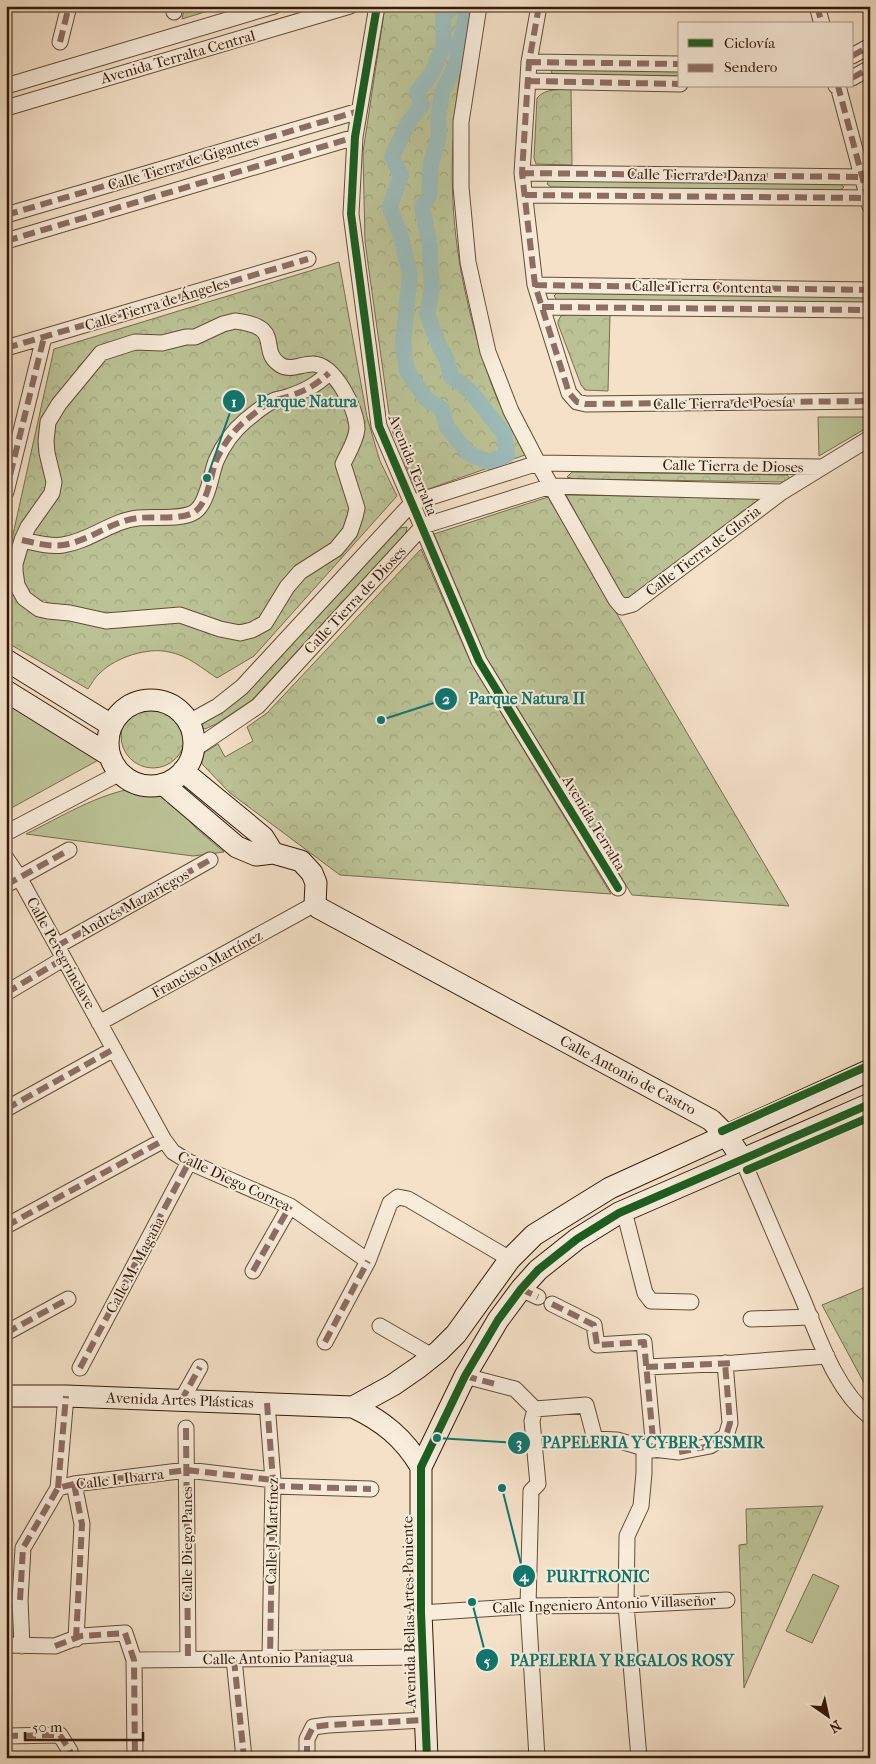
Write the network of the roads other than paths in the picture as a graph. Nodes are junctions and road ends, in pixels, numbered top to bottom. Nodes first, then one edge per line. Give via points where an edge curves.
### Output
1 (69, 6) edge
2 (274, 6) edge
3 (350, 6) edge
4 (377, 6) edge
5 (479, 6) edge
6 (539, 6) edge
7 (817, 6) edge
8 (821, 22) edge
9 (60, 42) dead end
10 (870, 46) edge
11 (854, 55) edge
12 (529, 62) junction
13 (678, 64) edge
14 (870, 68) edge
15 (854, 77) edge
16 (528, 81) junction
17 (678, 84) edge
18 (6, 86) edge
19 (838, 88) edge
20 (6, 108) edge
21 (359, 111) junction
22 (355, 137) junction
23 (522, 172) junction
24 (866, 175) edge
25 (525, 195) junction
26 (869, 201) edge
27 (6, 215) edge
28 (6, 241) edge
29 (308, 259) dead end
30 (535, 285) junction
31 (870, 290) edge
32 (542, 307) junction
33 (870, 310) edge
34 (44, 337) junction
35 (6, 348) edge
36 (329, 373) junction
37 (870, 401) edge
38 (870, 438) edge
39 (538, 463) junction
40 (821, 467) junction
41 (551, 486) junction
42 (6, 492) edge
43 (782, 492) junction
44 (412, 503) junction
45 (423, 526) junction
46 (22, 540) junction
47 (6, 660) edge
48 (6, 691) edge
49 (189, 722) junction
50 (111, 725) junction
51 (193, 750) junction
52 (109, 755) junction
53 (184, 771) junction
54 (120, 773) junction
55 (163, 784) junction
56 (6, 833) edge
57 (69, 850) dead end
58 (272, 853) junction
59 (6, 858) edge
60 (210, 860) dead end
61 (13, 881) edge
62 (618, 888) dead end
63 (315, 904) junction
64 (60, 952) junction
65 (6, 993) edge
66 (99, 1023) junction
67 (114, 1049) junction
68 (870, 1070) edge
69 (870, 1104) edge
70 (6, 1110) edge
71 (727, 1136) junction
72 (164, 1140) junction
73 (742, 1159) junction
74 (189, 1162) junction
75 (290, 1206) junction
76 (624, 1210) junction
77 (6, 1226) edge
78 (510, 1259) junction
79 (368, 1260) junction
80 (253, 1271) dead end
81 (68, 1299) dead end
82 (691, 1302) dead end
83 (552, 1304) dead end
84 (811, 1317) junction
85 (751, 1319) dead end
86 (380, 1326) dead end
87 (6, 1333) edge
88 (325, 1342) dead end
89 (432, 1356) junction
90 (827, 1356) junction
91 (730, 1363) junction
92 (200, 1367) dead end
93 (646, 1367) junction
94 (80, 1368) dead end
95 (465, 1376) junction
96 (6, 1396) edge
97 (66, 1396) junction
98 (181, 1401) junction
99 (267, 1403) junction
100 (353, 1407) junction
101 (535, 1410) junction
102 (870, 1417) edge
103 (186, 1428) dead end
104 (649, 1449) junction
105 (421, 1467) junction
106 (186, 1470) junction
107 (273, 1483) junction
108 (74, 1484) junction
109 (58, 1488) junction
110 (371, 1489) dead end
111 (727, 1600) dead end
112 (626, 1605) junction
113 (528, 1606) junction
114 (421, 1613) junction
115 (78, 1638) junction
116 (6, 1645) edge
117 (22, 1646) junction
118 (422, 1657) junction
119 (270, 1658) junction
120 (188, 1659) junction
121 (234, 1659) junction
122 (134, 1660) junction
123 (425, 1720) junction
124 (6, 1736) edge
125 (70, 1758) edge
126 (135, 1758) edge
127 (244, 1758) edge
128 (306, 1758) edge
129 (427, 1758) edge
130 (537, 1758) edge
131 (639, 1758) edge

1 - 9 street
2 - 18 street, Avenida Terralta Central
3 - 20 street, Avenida Terralta Central
4 - 21 street, Avenida Terralta
5 - 39 street via 461,122 461,187 468,262 488,352 511,411
6 - 12 street
7 - 8 street
10 - 11 street
12 - 13 street
12 - 16 street
14 - 15 street
16 - 17 street
16 - 23 street
19 - 24 street
21 - 22 street, Avenida Terralta
21 - 27 street, Calle Tierra de Gigantes
22 - 28 street, Calle Tierra de Gigantes
22 - 44 street, Avenida Terralta via 352,214 379,426
23 - 24 street, Calle Tierra de Danza
23 - 25 street
24 - 26 street
25 - 26 street, Calle Tierra de Danza
25 - 30 street
29 - 34 street, Calle Tierra de Ángeles
30 - 31 street, Calle Tierra Contenta
30 - 32 street
32 - 33 street, Calle Tierra Contenta
32 - 37 street, Calle Tierra de Poesía via 569,392 577,402
34 - 35 street, Calle Tierra de Ángeles
34 - 42 street
36 - 46 street via 315,386 260,408 234,431 216,460 202,502 190,514 117,522 77,542 63,545
36 - 46 street via 312,364 280,366 273,358 263,329 250,323 224,324 195,337 186,336 162,343 135,342 101,353 48,422 47,453 54,482 52,493
36 - 46 street via 343,387 357,428 343,464 357,508 356,517 350,532 336,549 300,572 287,587 265,623 240,633 180,616 106,621 39,609 24,598 17,585 15,571
38 - 40 street
39 - 40 street, Calle Tierra de Dioses
39 - 41 street
39 - 44 street, Calle Tierra de Dioses
40 - 43 street, Calle Tierra de Dioses
41 - 43 street, Calle Tierra de Dioses
41 - 43 street, Calle Tierra de Gloria via 622,607 633,604
41 - 45 street, Calle Tierra de Dioses
44 - 45 street, Avenida Terralta
44 - 49 street, Calle Tierra de Dioses via 242,687 218,706
45 - 51 street, Calle Tierra de Dioses via 258,706
45 - 62 street, Avenida Terralta via 479,661
47 - 50 street
48 - 52 street
49 - 50 street via 179,710 165,702 149,700 134,703 120,712
49 - 51 street
50 - 52 street via 107,740
51 - 53 street
52 - 54 street
53 - 55 street
53 - 58 street via 262,836
54 - 55 street via 132,782 148,786
54 - 56 street
55 - 58 street via 237,847 256,855
57 - 61 street
58 - 63 street via 300,861 312,873 316,883
59 - 61 street, Calle Peregrinclave
60 - 64 street, Andrés Mazariegos
61 - 64 street, Calle Peregrinclave
63 - 66 street, Francisco Martínez
63 - 71 street, Calle Antonio de Castro via 712,1120
64 - 65 street, Andrés Mazariegos
64 - 66 street, Calle Peregrinclave
66 - 67 street, Calle Diego Correa
67 - 70 street
67 - 72 street, Calle Diego Correa
68 - 71 street
69 - 73 street
71 - 73 street, Calle Antonio de Castro
71 - 78 street via 610,1188 534,1236
72 - 74 street, Calle Diego Correa via 173,1152
72 - 77 street
73 - 76 street
73 - 84 street, Calle Antonio de Castro
74 - 75 street, Calle Diego Correa
74 - 94 street, Calle M. Magaña
75 - 79 street, Calle Diego Correa
75 - 80 street
76 - 82 street via 645,1293 651,1301
76 - 95 street via 538,1270 529,1293 498,1320
78 - 79 street via 408,1199 398,1197 390,1203
78 - 89 street via 456,1334
79 - 88 street
81 - 87 street
83 - 93 street via 594,1325 597,1345 644,1342
84 - 85 street
84 - 90 street, Calle Antonio de Castro
86 - 89 street
89 - 100 street via 394,1385
90 - 91 street
90 - 102 street, Calle Antonio de Castro via 849,1396
91 - 93 street
91 - 104 street via 730,1423 726,1436 710,1446 678,1452
92 - 98 street
93 - 104 street
95 - 101 street via 515,1388
95 - 105 street
96 - 97 street, Avenida Artes Plásticas
97 - 98 street, Avenida Artes Plásticas
97 - 109 street
98 - 99 street, Avenida Artes Plásticas
99 - 100 street, Avenida Artes Plásticas
99 - 107 street, Calle J. Martínez
100 - 105 street, Avenida Artes Plásticas via 385,1425 411,1451
101 - 104 street via 586,1405 595,1439 616,1440
101 - 113 street via 532,1421 538,1484 531,1491
103 - 106 street, Calle Diego Panes
104 - 112 street via 641,1506 627,1536
105 - 114 street, Avenida Bellas Artes Poniente
106 - 107 street, Calle I. Ibarra
106 - 108 street, Calle I. Ibarra
106 - 120 street, Calle Diego Panes
107 - 110 street, Calle I. Ibarra
107 - 119 street, Calle J. Martínez
108 - 109 street, Calle I. Ibarra
108 - 115 street via 82,1524
109 - 117 street, Calle I. Ibarra via 23,1548
111 - 112 street, Calle Ingeniero Antonio Villaseñor
112 - 113 street, Calle Ingeniero Antonio Villaseñor
112 - 131 street
113 - 114 street, Calle Ingeniero Antonio Villaseñor
113 - 130 street
114 - 118 street, Avenida Bellas Artes Poniente
115 - 117 street via 55,1646
115 - 122 street via 125,1633
116 - 117 street
118 - 119 street, Calle Antonio Paniagua
118 - 123 street, Avenida Bellas Artes Poniente
119 - 121 street, Calle Antonio Paniagua
120 - 121 street, Calle Antonio Paniagua
120 - 122 street, Calle Antonio Paniagua
121 - 127 street
122 - 126 street
123 - 128 street via 312,1728 307,1738
123 - 129 street, Avenida Bellas Artes Poniente
124 - 125 street via 60,1736 70,1751

